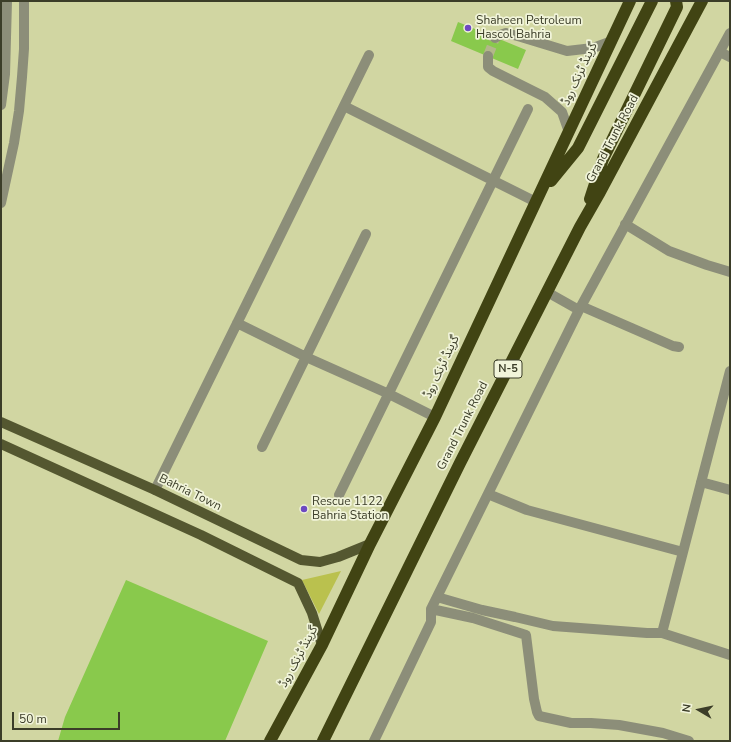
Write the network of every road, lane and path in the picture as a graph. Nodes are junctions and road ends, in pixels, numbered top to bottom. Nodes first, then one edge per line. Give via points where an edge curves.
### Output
1 (7, 1) edge
2 (24, 1) edge
3 (652, 1) edge
4 (676, 1) edge
5 (702, 1) edge
6 (627, 2) edge
7 (730, 33) edge
8 (495, 38) dead end
9 (612, 41) junction
10 (720, 52) junction
11 (369, 55) dead end
12 (488, 56) dead end
13 (730, 57) edge
14 (1, 105) edge
15 (344, 106) junction
16 (528, 109) dead end
17 (569, 132) junction
18 (493, 180) junction
19 (538, 198) junction
20 (1, 203) edge
21 (626, 224) junction
22 (580, 227) junction
23 (366, 234) dead end
24 (730, 272) edge
25 (547, 292) junction
26 (580, 308) junction
27 (237, 323) junction
28 (679, 347) dead end
29 (306, 357) junction
30 (730, 371) edge
31 (389, 394) junction
32 (435, 417) junction
33 (1, 422) edge
34 (1, 444) edge
35 (262, 447) dead end
36 (701, 482) junction
37 (155, 490) junction
38 (730, 490) edge
39 (488, 494) junction
40 (339, 495) dead end
41 (370, 544) junction
42 (683, 552) junction
43 (437, 597) junction
44 (431, 609) junction
45 (662, 633) junction
46 (322, 645) junction
47 (730, 655) edge
48 (270, 741) edge
49 (323, 741) edge
50 (374, 741) edge
51 (689, 741) edge

1 - 14 street via 5,74
2 - 20 street via 24,49 19,111
3 - 19 highway via 578,148
4 - 22 highway via 677,7 603,159
5 - 22 highway, Grand Trunk Road / N-5
6 - 9 highway, گرینڈ ٹرنک روڈ
7 - 10 street
8 - 9 street via 506,33 567,51 592,48
9 - 17 highway, گرینڈ ٹرنک روڈ
10 - 13 street
10 - 21 street
11 - 15 street
12 - 17 street via 488,66 493,71 545,97 562,112
15 - 18 street
15 - 27 street
16 - 18 street
17 - 19 highway, گرینڈ ٹرنک روڈ
18 - 19 street
18 - 31 street
19 - 32 highway, گرینڈ ٹرنک روڈ
21 - 24 street via 668,251
21 - 26 street
22 - 25 highway, Grand Trunk Road / N-5
23 - 29 street
25 - 26 street
25 - 49 highway, Grand Trunk Road / N-5
26 - 28 street
26 - 39 street
27 - 29 street
27 - 37 street
29 - 31 street
29 - 35 street
30 - 36 street
31 - 32 street
31 - 40 street
32 - 41 highway, گرینڈ ٹرنک روڈ
33 - 37 main road, Bahria Town
34 - 46 main road via 298,582 312,612
36 - 38 street
36 - 42 street
37 - 41 main road, Bahria Town via 301,560 320,562
39 - 42 street via 527,510
39 - 43 street
41 - 46 highway, گرینڈ ٹرنک روڈ
42 - 45 street
43 - 44 street
43 - 45 street via 553,626
44 - 50 street via 431,622
44 - 51 street via 473,618 526,635 534,699 540,716 571,723 619,724
45 - 47 street
46 - 48 highway, گرینڈ ٹرنک روڈ

